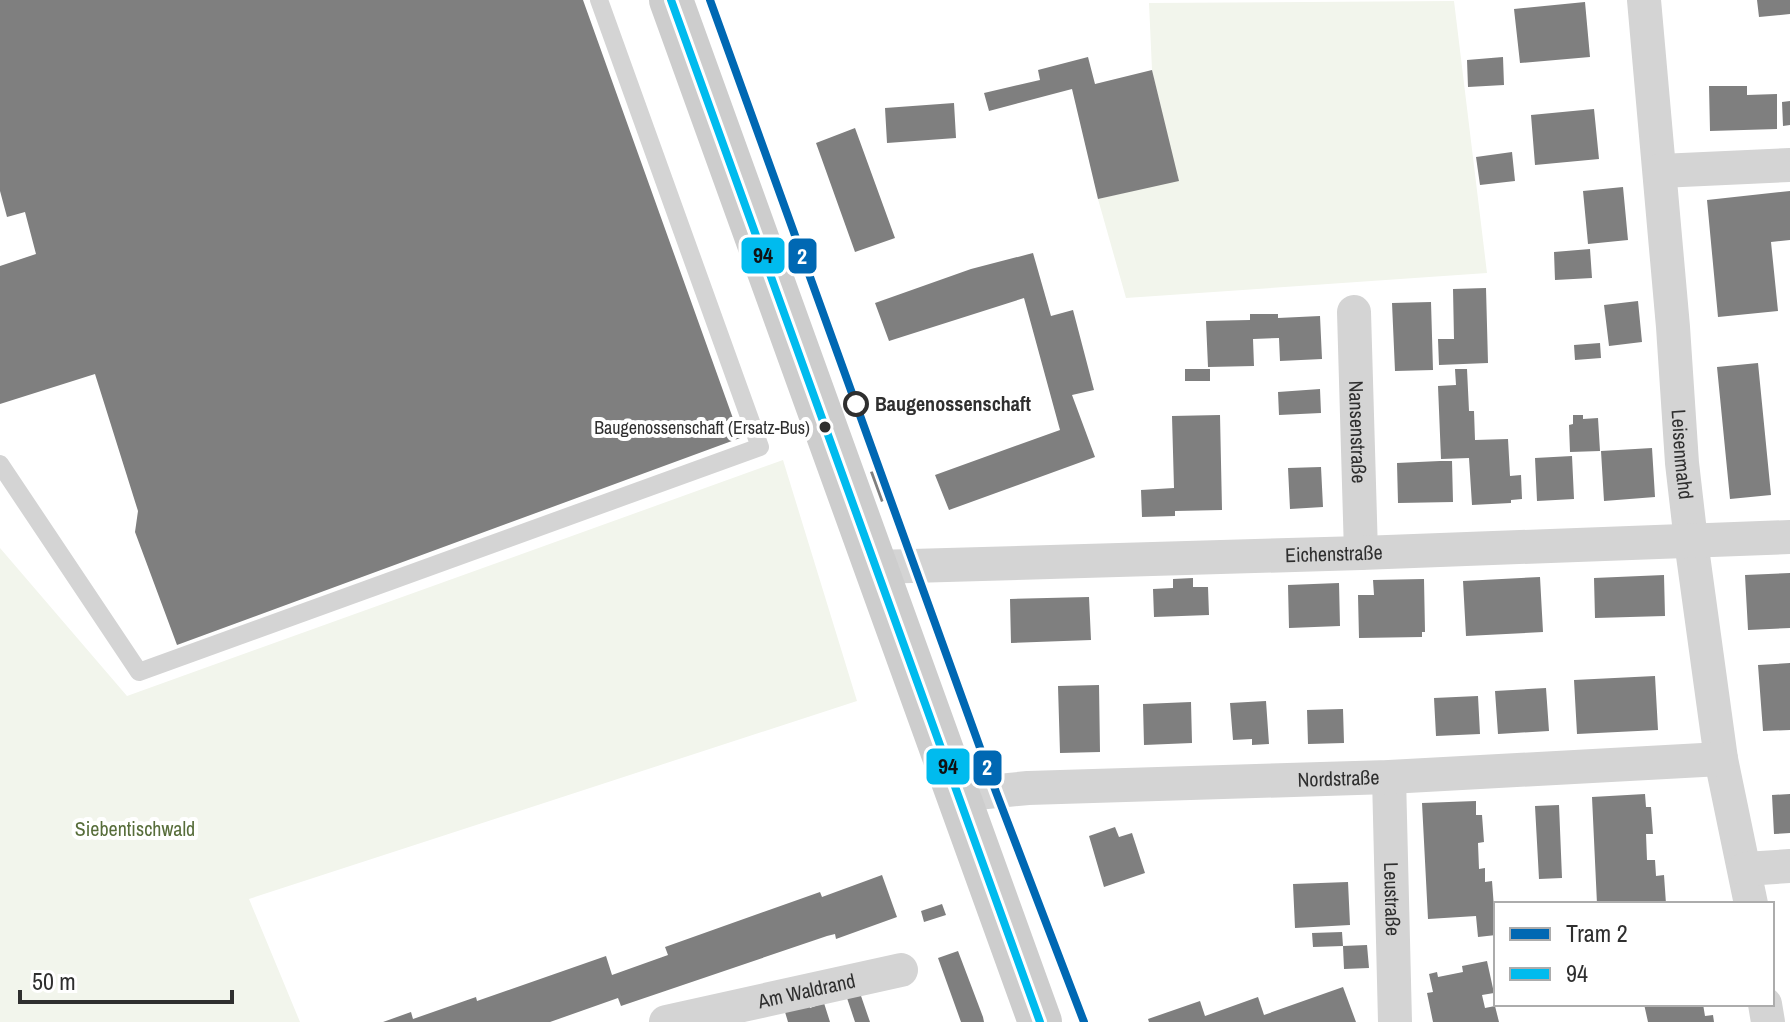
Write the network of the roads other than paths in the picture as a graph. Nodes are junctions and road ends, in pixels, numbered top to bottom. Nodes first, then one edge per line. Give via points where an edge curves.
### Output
1 (599, 0) edge
2 (671, 0) edge
3 (1644, 0) edge
4 (1790, 165) edge
5 (1660, 171) junction
6 (1354, 312) dead end
7 (0, 464) edge
8 (1790, 537) edge
9 (1691, 541) junction
10 (1361, 553) junction
11 (876, 567) junction
12 (1721, 759) junction
13 (1389, 777) junction
14 (957, 795) junction
15 (1790, 866) edge
16 (1745, 869) junction
17 (1751, 902) edge
18 (901, 970) dead end
19 (666, 1022) edge
20 (1040, 1022) edge
21 (1395, 1022) edge

1 - 7 lane via 760,447 139,672
2 - 11 main road
3 - 5 street, Leisenmahd
4 - 5 street
5 - 9 street, Leisenmahd
6 - 10 street, Nansenstraße
8 - 9 street, Eichenstraße
9 - 10 street, Eichenstraße
9 - 12 street, Leisenmahd
10 - 11 street, Eichenstraße
11 - 14 main road
12 - 13 street, Nordstraße
12 - 16 street, Leisenmahd
13 - 14 street, Nordstraße via 1028,788
13 - 21 street, Leustraße
14 - 20 main road
15 - 16 street
16 - 17 street, Leisenmahd
18 - 19 street, Am Waldrand

